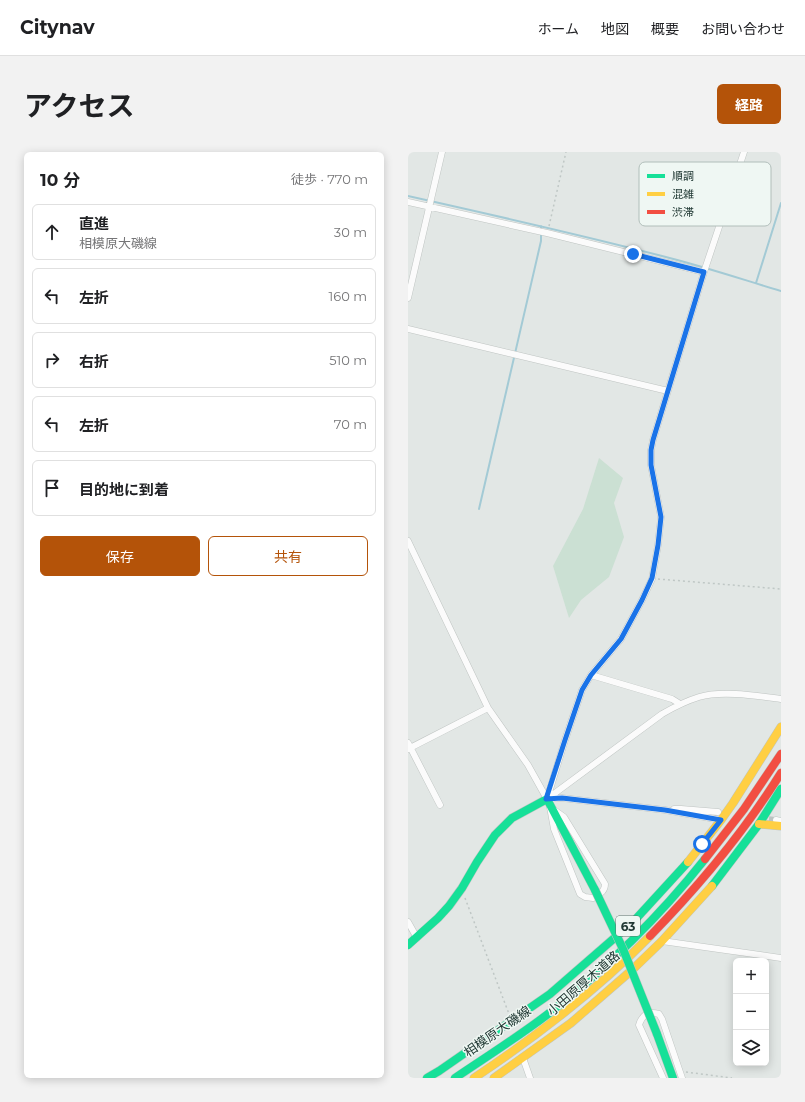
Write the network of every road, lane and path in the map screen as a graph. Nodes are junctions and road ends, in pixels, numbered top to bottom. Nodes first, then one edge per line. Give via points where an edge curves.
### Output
1 (442, 152) edge
2 (566, 152) edge
3 (744, 152) edge
4 (741, 162) edge
5 (408, 202) edge
6 (429, 207) junction
7 (550, 222) dead end
8 (719, 226) edge
9 (704, 272) junction
10 (408, 298) edge
11 (408, 329) edge
12 (668, 391) junction
13 (408, 541) edge
14 (652, 578) junction
15 (781, 589) edge
16 (591, 675) junction
17 (781, 699) edge
18 (680, 704) junction
19 (488, 708) junction
20 (781, 727) edge
21 (409, 746) edge
22 (781, 754) edge
23 (781, 773) edge
24 (781, 789) edge
25 (548, 803) junction
26 (440, 805) dead end
27 (720, 816) junction
28 (780, 823) edge
29 (759, 824) junction
30 (462, 888) junction
31 (408, 922) edge
32 (416, 938) junction
33 (662, 941) junction
34 (408, 945) edge
35 (781, 958) edge
36 (632, 970) junction
37 (650, 1013) junction
38 (512, 1021) junction
39 (523, 1058) junction
40 (680, 1071) junction
41 (427, 1078) edge
42 (455, 1078) edge
43 (474, 1078) edge
44 (494, 1078) edge
45 (530, 1078) edge
46 (663, 1078) edge
47 (673, 1078) edge
48 (682, 1078) edge
49 (732, 1078) edge

1 - 6 street
2 - 7 path
3 - 4 street
5 - 6 street
6 - 9 street
6 - 10 street
8 - 9 street
9 - 12 street
11 - 12 street
12 - 14 street via 651,450 651,465 661,517
13 - 19 street
14 - 15 path
14 - 16 street via 621,639
16 - 18 street via 672,699
16 - 25 street via 582,690 565,740
17 - 18 street via 724,694 701,696
18 - 25 street via 662,714
19 - 21 street
19 - 25 street via 528,765
20 - 27 main road, 相模原大磯線 / 63 via 733,804
21 - 26 street
22 - 42 main road, 小田原厚木道路 via 736,821 698,869 628,945 590,980 519,1036
23 - 43 main road, 小田原厚木道路 via 747,824 667,920 560,1016 524,1045
24 - 29 main road, 63
25 - 25 street via 564,818 605,884 603,891 593,898 580,894 554,829
25 - 27 street via 562,798
25 - 30 main road via 512,818 495,835
25 - 47 main road, bridge via 595,890 623,949
27 - 38 main road, 相模原大磯線 / 63 via 682,869 634,921 550,994
28 - 29 main road
29 - 33 main road, 63 via 713,884
30 - 32 main road via 438,918
30 - 38 path
31 - 32 street
32 - 34 main road
33 - 35 street
33 - 36 main road, 63
36 - 37 street
36 - 39 main road, 63 via 571,1023
37 - 40 street via 659,1014 662,1019
37 - 46 street via 641,1019 639,1025
38 - 41 main road, 相模原大磯線 / 63
39 - 44 main road, 63
39 - 45 street
40 - 48 street
40 - 49 path

